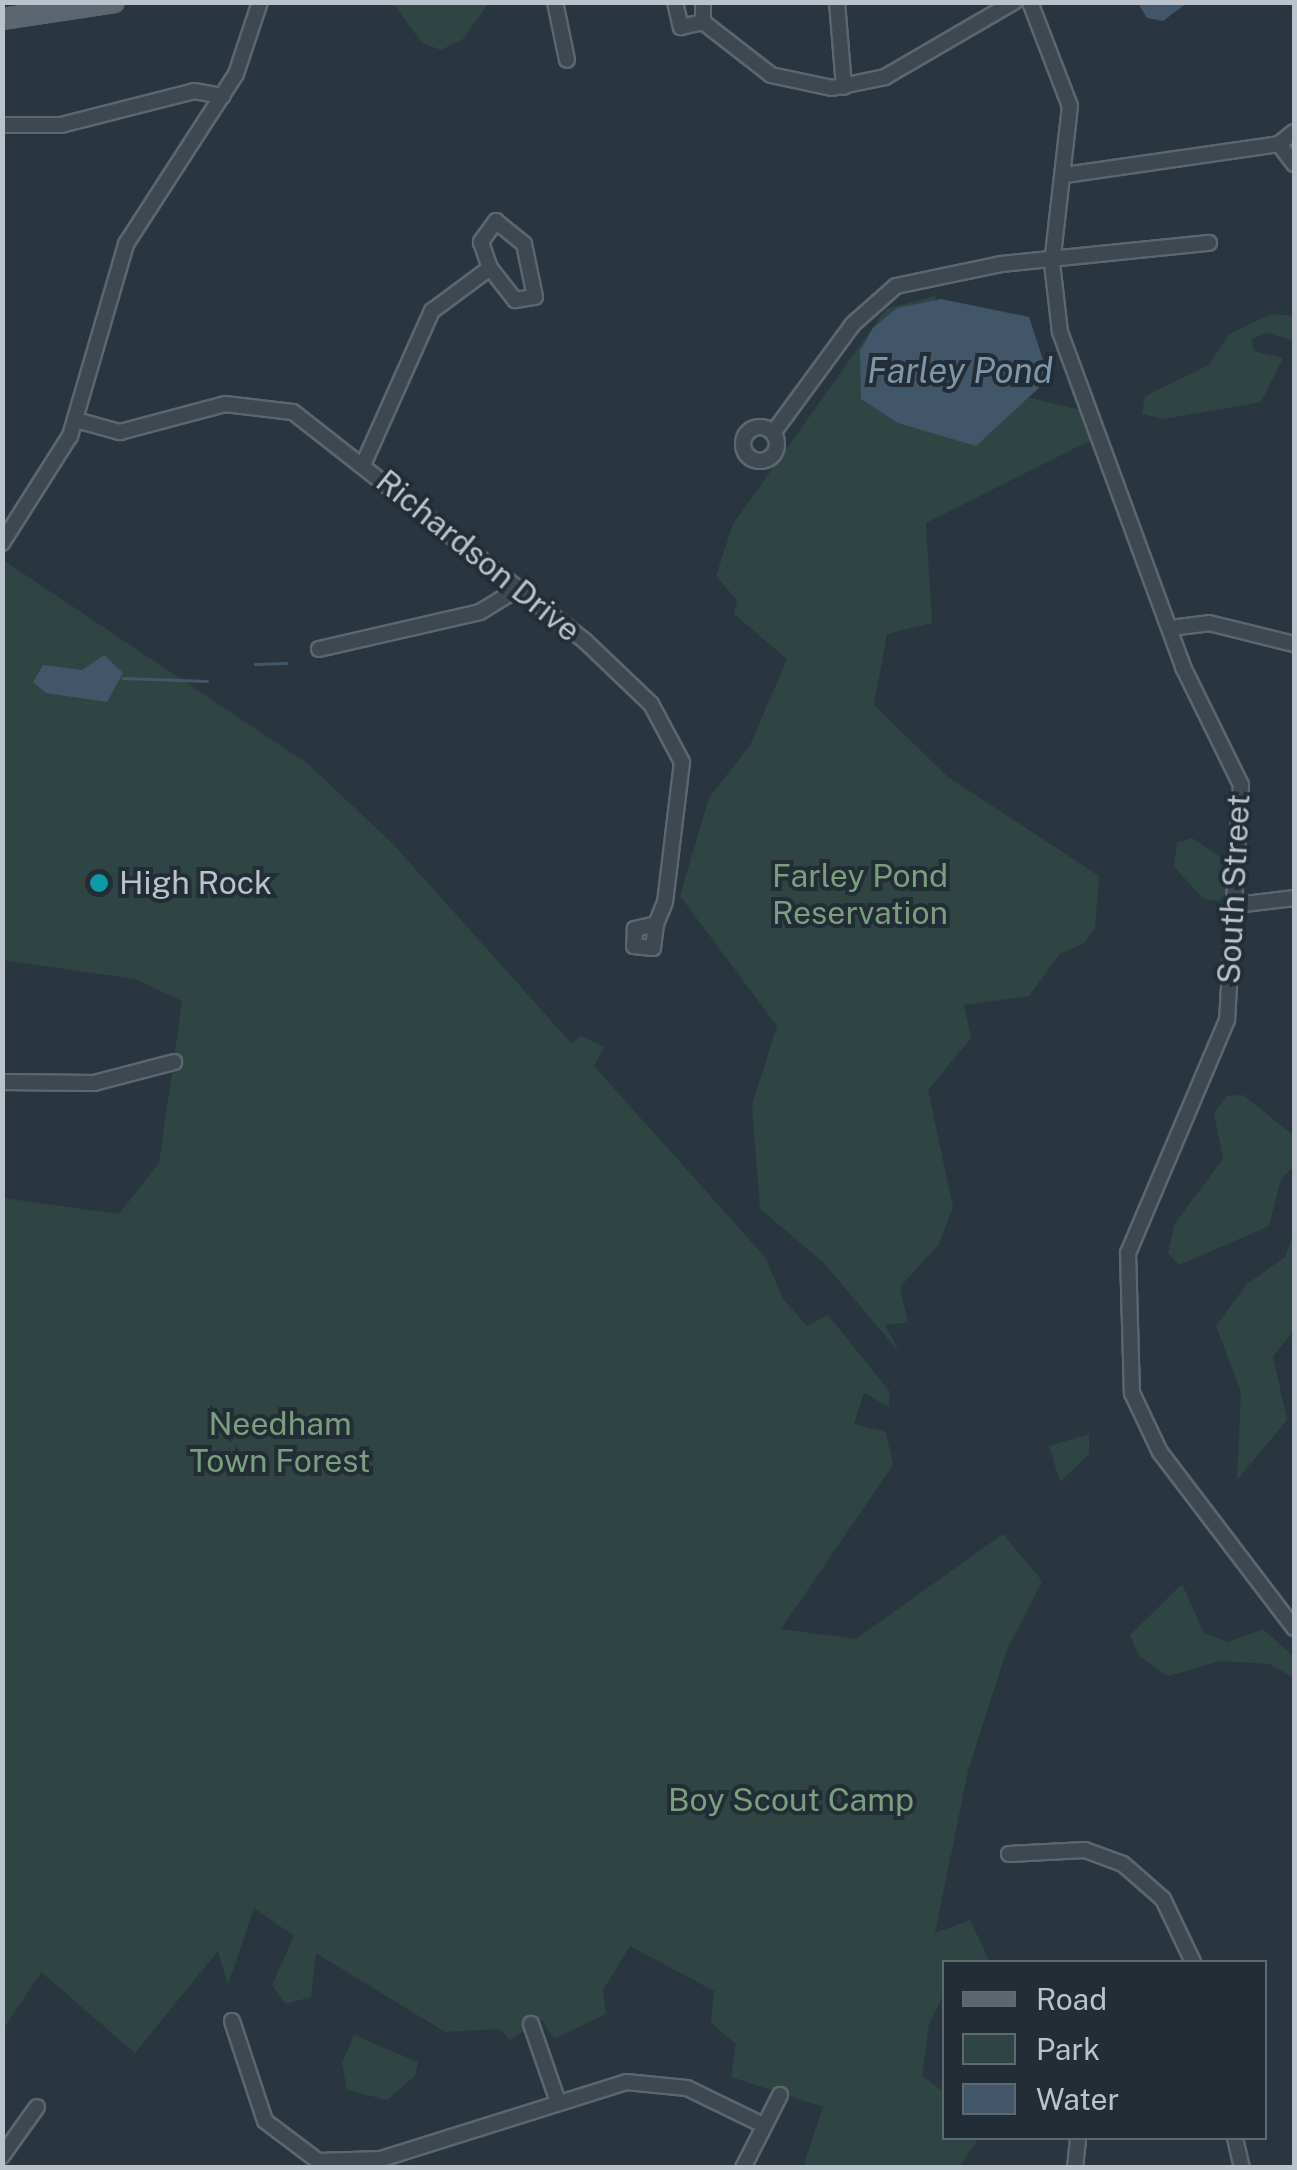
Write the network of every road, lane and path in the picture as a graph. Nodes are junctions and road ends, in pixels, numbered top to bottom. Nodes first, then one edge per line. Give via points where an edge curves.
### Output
1 (114, 2) edge
2 (260, 2) edge
3 (554, 2) edge
4 (675, 2) edge
5 (703, 2) edge
6 (837, 2) edge
7 (1014, 2) edge
8 (1030, 2) edge
9 (2, 19) edge
10 (703, 22) junction
11 (567, 60) dead end
12 (844, 87) junction
13 (223, 96) junction
14 (2, 125) edge
15 (1294, 132) edge
16 (1279, 144) junction
17 (1294, 164) edge
18 (1065, 175) junction
19 (1209, 243) dead end
20 (1052, 262) junction
21 (490, 268) junction
22 (76, 420) junction
23 (773, 432) dead end
24 (363, 465) junction
25 (5, 539) edge
26 (519, 588) junction
27 (1170, 628) junction
28 (1294, 644) edge
29 (318, 649) dead end
30 (1294, 898) edge
31 (1236, 905) junction
32 (656, 924) dead end
33 (174, 1062) dead end
34 (2, 1082) edge
35 (1294, 1628) edge
36 (1010, 1854) dead end
37 (1192, 1960) edge
38 (232, 2021) dead end
39 (531, 2024) dead end
40 (780, 2095) dead end
41 (558, 2102) junction
42 (37, 2107) dead end
43 (760, 2123) junction
44 (1078, 2140) edge
45 (1235, 2140) edge
46 (2, 2156) edge
47 (743, 2168) edge
48 (1075, 2168) edge
49 (1242, 2168) edge

1 - 9 main road
2 - 13 street
3 - 11 street
4 - 10 street via 678,25
5 - 10 street
6 - 12 street
7 - 12 street via 902,69
8 - 18 street, South Street via 1066,83
10 - 12 street via 778,78
13 - 14 street via 194,91 61,126
13 - 22 street via 126,244
15 - 16 street
16 - 17 street
16 - 18 street
18 - 20 street, South Street
19 - 20 street
20 - 23 street via 896,286 852,324
20 - 27 street, South Street via 1066,353
21 - 21 street via 514,300 535,296 534,262 520,235 496,221 481,242
21 - 24 street via 419,326
22 - 24 street, Richardson Drive via 142,430 225,404 272,404
22 - 25 street
24 - 26 street, Richardson Drive
26 - 29 street via 480,612
26 - 32 street, Richardson Drive via 625,676 674,738 684,800
27 - 28 street via 1209,624
27 - 31 street, South Street via 1238,769
30 - 31 street
31 - 35 street, South Street via 1217,1057 1128,1253 1132,1392 1160,1452
33 - 34 street via 94,1083
36 - 37 street via 1085,1850 1123,1864 1163,1899
38 - 41 street via 259,2108 281,2141 334,2164 392,2156
39 - 41 street
40 - 43 street
41 - 43 street via 654,2081 710,2096
42 - 46 street
43 - 47 street
44 - 48 street
45 - 49 street

